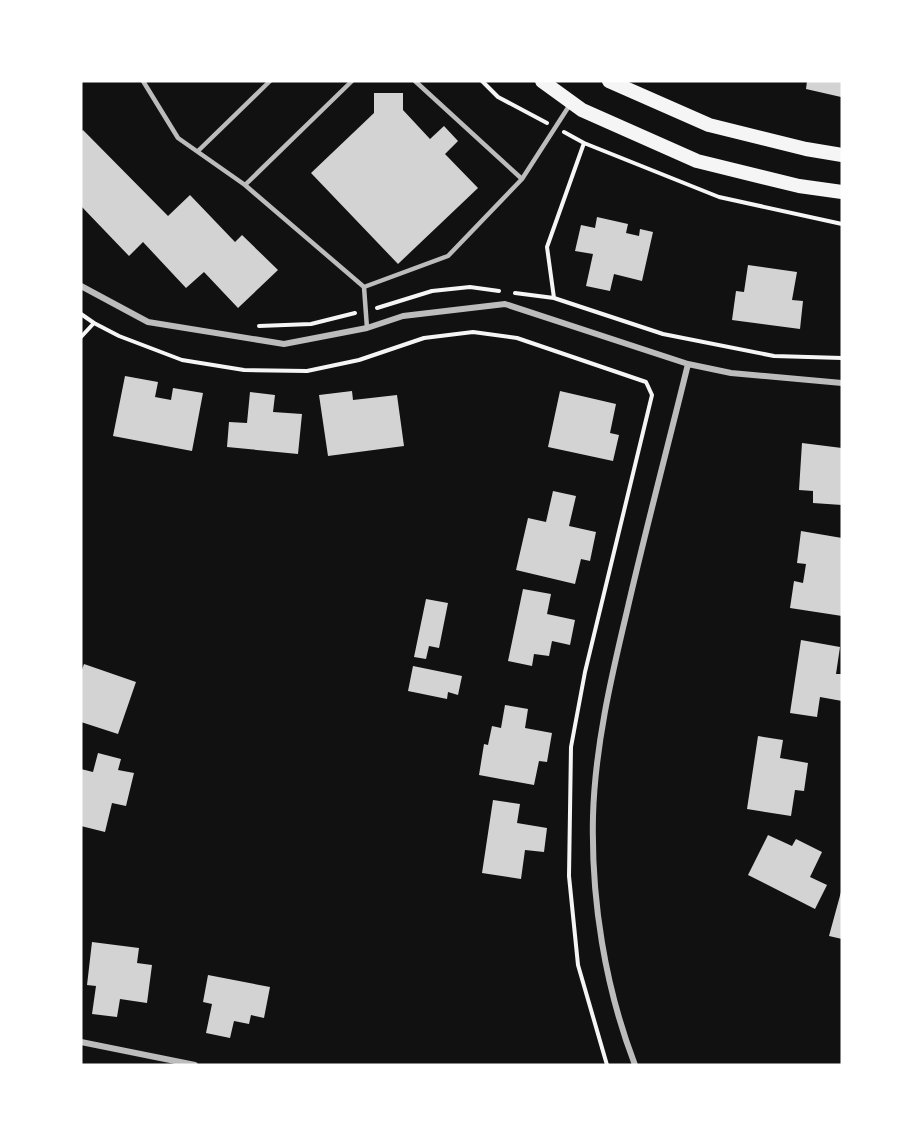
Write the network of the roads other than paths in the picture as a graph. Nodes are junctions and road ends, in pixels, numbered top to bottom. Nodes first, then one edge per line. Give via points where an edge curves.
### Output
1 (143, 81) edge
2 (270, 81) edge
3 (352, 81) edge
4 (415, 81) edge
5 (542, 81) edge
6 (609, 81) edge
7 (572, 103) junction
8 (198, 151) junction
9 (842, 154) edge
10 (522, 179) junction
11 (245, 185) junction
12 (842, 192) edge
13 (364, 287) junction
14 (82, 289) edge
15 (368, 328) junction
16 (688, 364) junction
17 (842, 383) edge
18 (81, 1042) edge
19 (195, 1065) edge
20 (635, 1065) edge

1 - 8 lane via 178,138
2 - 8 lane
3 - 11 lane
4 - 10 lane
5 - 7 main road
6 - 9 main road via 709,125
7 - 10 lane
7 - 12 main road via 697,161 799,186
8 - 11 lane
10 - 13 lane via 448,256
11 - 13 lane
13 - 15 lane
14 - 15 street via 148,322 284,344
15 - 16 street via 403,316 505,304
16 - 17 street via 731,374
16 - 20 street via 609,687 597,758 593,816 598,911 620,1024
18 - 19 street

